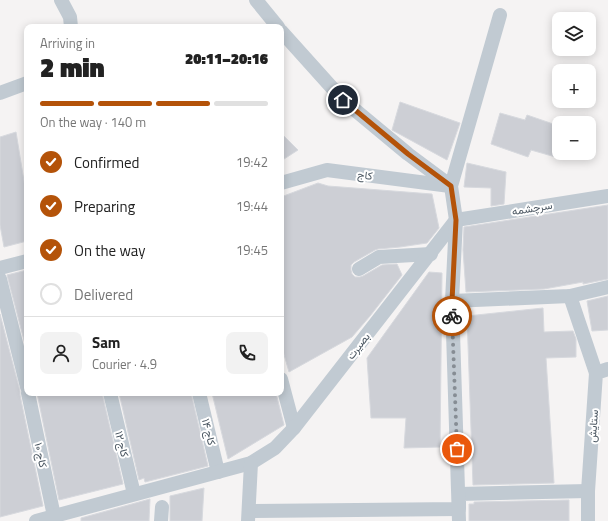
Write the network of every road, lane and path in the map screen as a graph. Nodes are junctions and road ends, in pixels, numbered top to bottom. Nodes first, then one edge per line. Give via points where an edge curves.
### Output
1 (60, 0) edge
2 (256, 0) edge
3 (500, 15) dead end
4 (71, 24) edge
5 (276, 24) edge
6 (284, 34) edge
7 (24, 84) edge
8 (0, 92) edge
9 (284, 182) edge
10 (451, 186) junction
11 (608, 196) edge
12 (456, 220) junction
13 (430, 254) junction
14 (24, 261) edge
15 (0, 268) edge
16 (359, 268) dead end
17 (0, 279) edge
18 (608, 287) edge
19 (570, 296) junction
20 (452, 301) junction
21 (602, 371) edge
22 (24, 375) edge
23 (284, 390) edge
24 (29, 396) edge
25 (111, 396) edge
26 (200, 396) edge
27 (294, 428) junction
28 (251, 463) junction
29 (218, 472) junction
30 (588, 491) junction
31 (134, 494) junction
32 (459, 494) junction
33 (84, 515) edge
34 (459, 515) edge
35 (54, 516) junction
36 (248, 516) edge
37 (36, 521) edge
38 (588, 521) edge

1 - 4 street via 70,17
2 - 5 street
3 - 10 street
6 - 10 street via 343,100
7 - 8 street
9 - 10 street, کاج via 327,170
10 - 12 street
11 - 12 street, سرچشمه
12 - 13 street, بصیرت
12 - 20 street
13 - 16 street via 379,257
13 - 27 street, بصیرت
14 - 15 street
17 - 22 street
18 - 19 street
19 - 20 street
19 - 21 street
20 - 32 street
21 - 30 street, ستایش
23 - 27 street
24 - 35 street, کاج ۱۰
25 - 31 street, کاج ۱۲
26 - 29 street, کاج ۱۴
27 - 28 street, بصیرت via 275,448
28 - 29 street, بصیرت
28 - 36 street
29 - 31 street, بصیرت
30 - 32 street
30 - 38 street, ستایش
31 - 33 street, بصیرت
32 - 34 street
33 - 35 street, بصیرت
34 - 36 street
35 - 37 street, بصیرت

